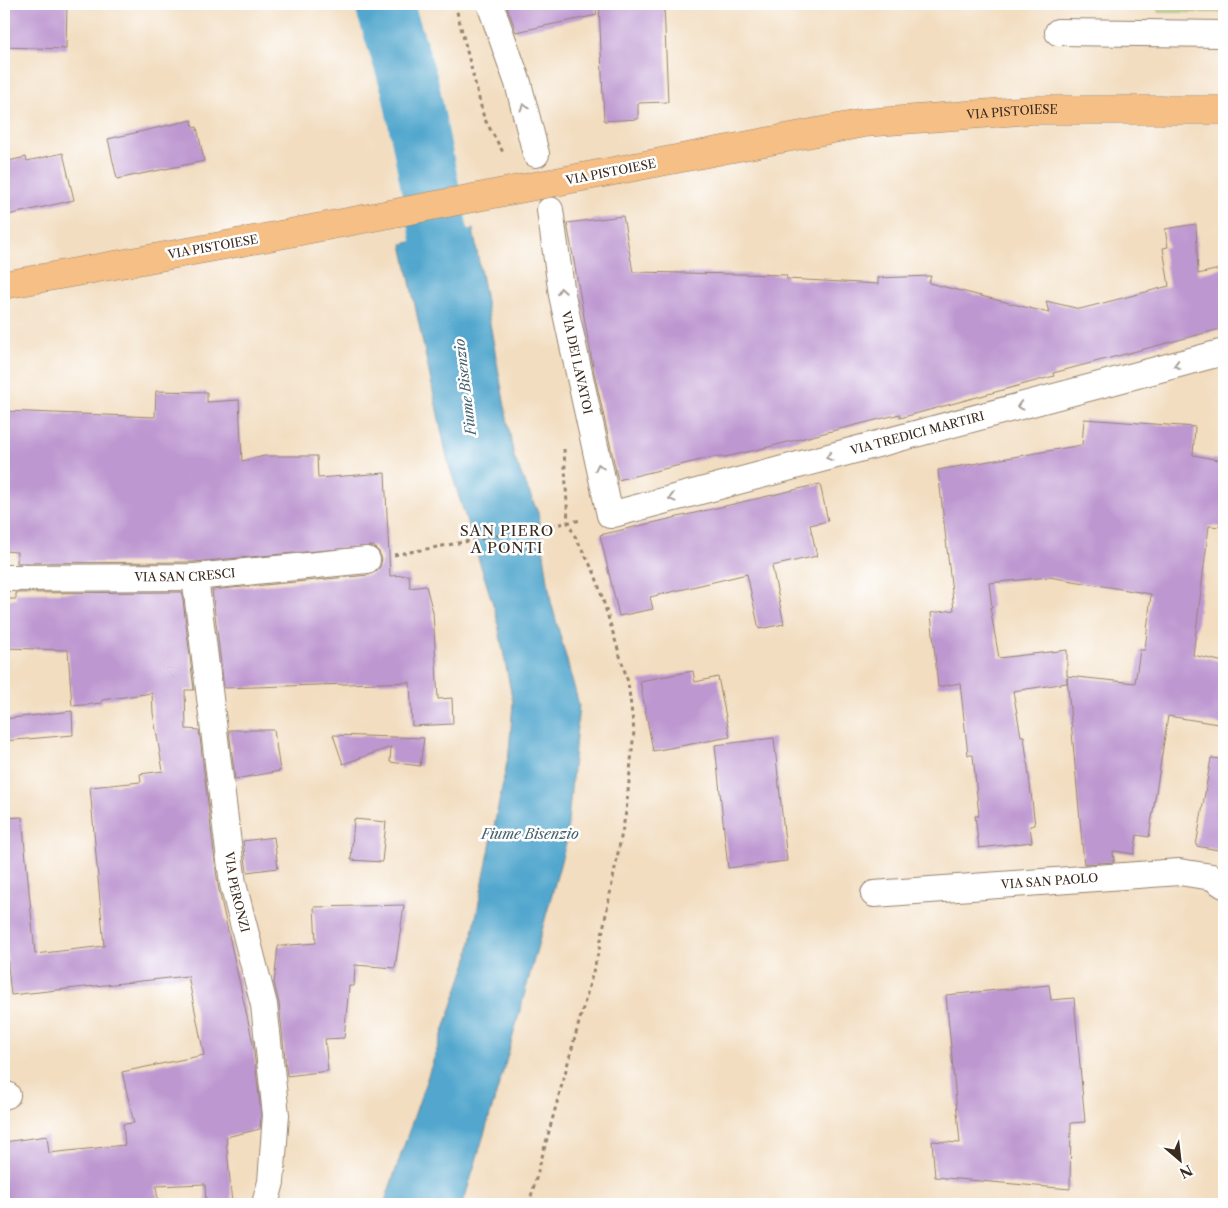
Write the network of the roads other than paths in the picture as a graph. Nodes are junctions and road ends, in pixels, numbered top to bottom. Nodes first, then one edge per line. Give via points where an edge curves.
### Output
1 (490, 4) edge
2 (1058, 32) dead end
3 (1222, 34) edge
4 (1224, 110) edge
5 (536, 154) dead end
6 (550, 210) dead end
7 (4, 285) edge
8 (1224, 352) edge
9 (598, 517) joint
10 (367, 560) dead end
11 (195, 576) junction
12 (4, 578) edge
13 (1224, 884) edge
14 (874, 894) dead end
15 (265, 1204) edge

5 -> 1 street via 518,83
2 - 3 street
4 - 7 main road, VIA PISTOIESE, bridge via 1032,110 864,123
9 -> 6 street, VIA DEI LAVATOI
8 -> 9 street, VIA TREDICI MARTIRI
10 - 11 street, VIA SAN CRESCI
11 - 12 street, VIA SAN CRESCI
11 - 15 street, VIA PERONZI via 233,884 264,1005 276,1115 272,1182
13 - 14 street, VIA SAN PAOLO via 1212,877 1179,872

